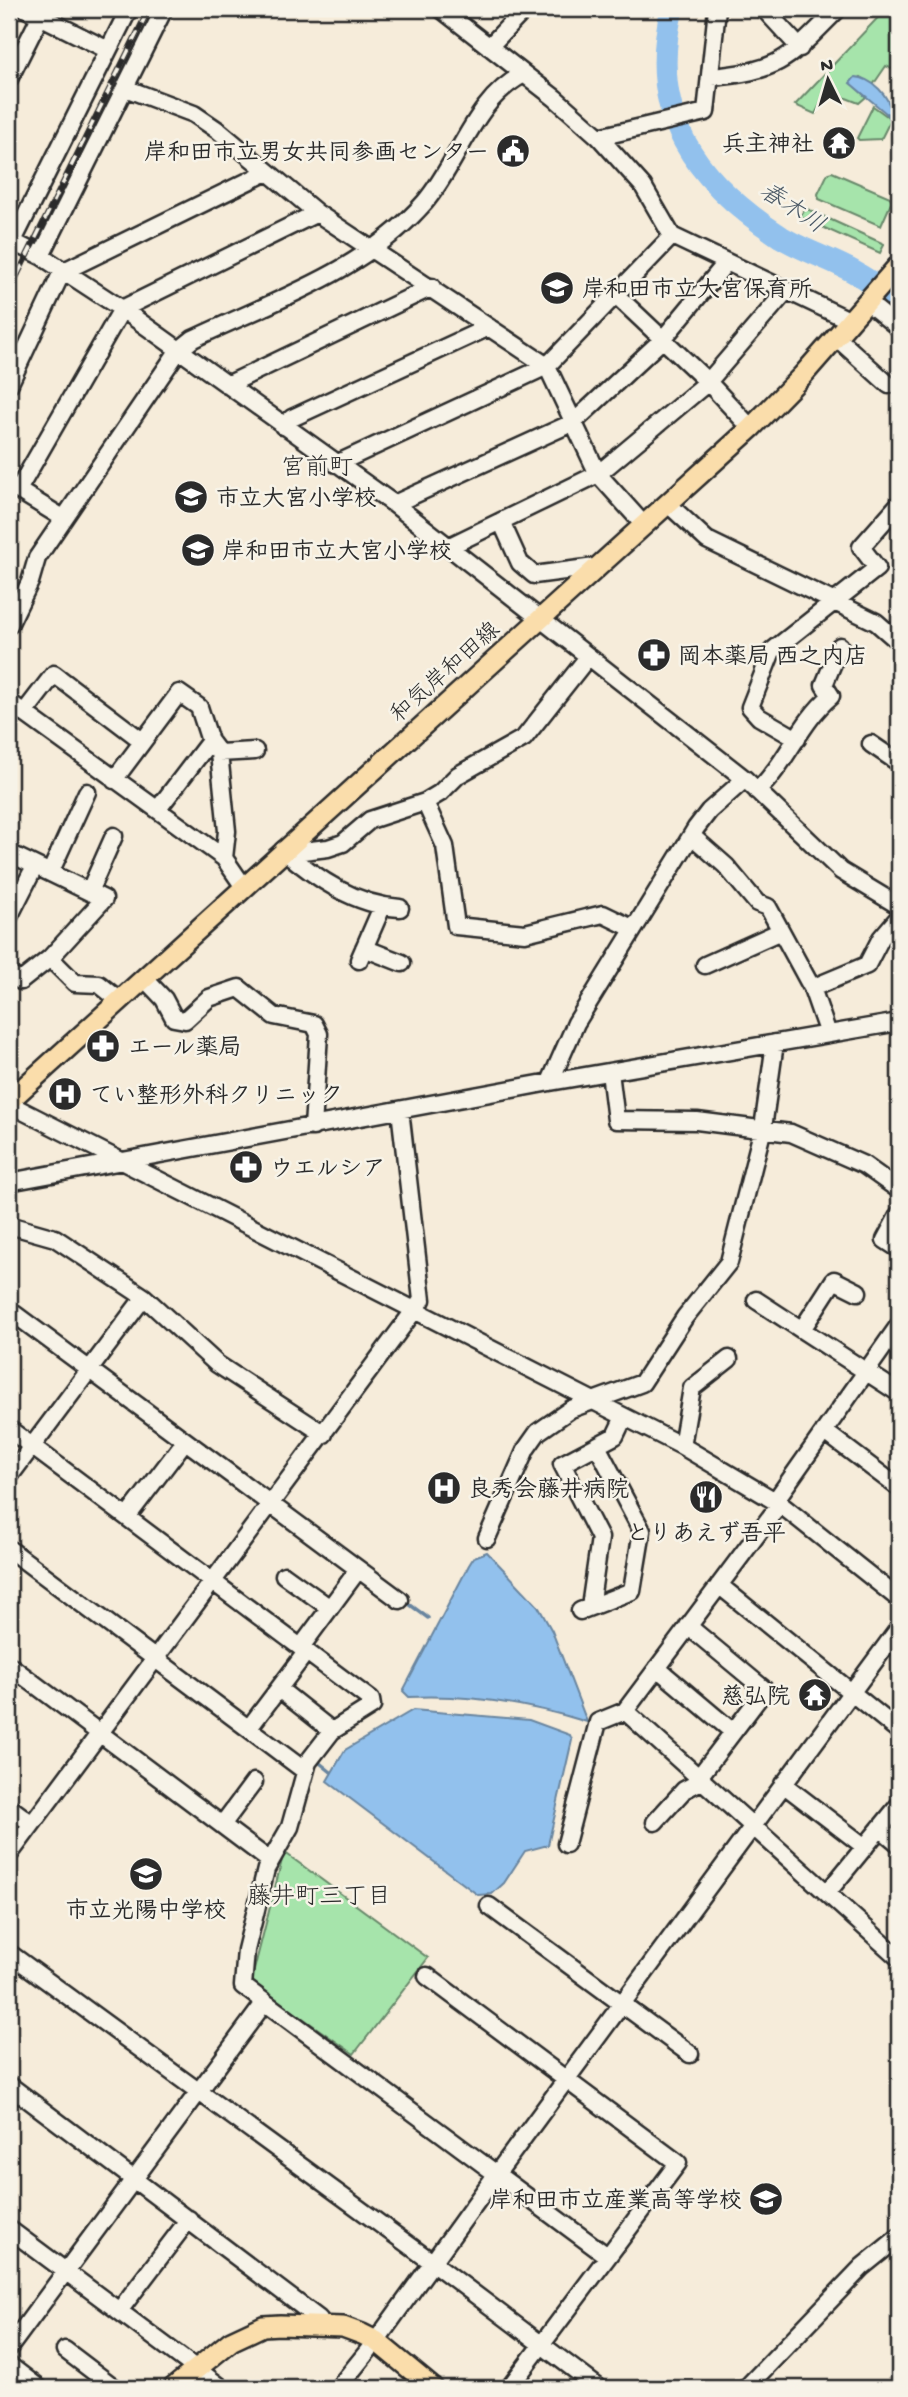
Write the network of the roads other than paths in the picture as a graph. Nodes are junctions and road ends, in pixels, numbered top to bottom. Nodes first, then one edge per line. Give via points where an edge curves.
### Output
1 (129, 9) edge
2 (164, 9) edge
3 (441, 9) edge
4 (525, 9) edge
5 (717, 9) edge
6 (764, 9) edge
7 (838, 9) edge
8 (36, 11) edge
9 (489, 47) junction
10 (800, 48) junction
11 (108, 50) junction
12 (524, 74) junction
13 (712, 77) junction
14 (9, 79) edge
15 (125, 88) junction
16 (599, 137) junction
17 (267, 172) junction
18 (317, 213) junction
19 (672, 236) junction
20 (10, 244) edge
21 (372, 248) junction
22 (41, 256) junction
23 (726, 263) junction
24 (898, 268) edge
25 (62, 272) junction
26 (432, 287) junction
27 (786, 291) junction
28 (617, 296) junction
29 (868, 300) junction
30 (122, 309) junction
31 (850, 321) junction
32 (489, 327) junction
33 (899, 328) edge
34 (836, 337) junction
35 (663, 338) junction
36 (178, 351) junction
37 (547, 366) junction
38 (708, 382) junction
39 (9, 385) edge
40 (227, 385) junction
41 (889, 385) dead end
42 (574, 422) junction
43 (283, 426) junction
44 (751, 428) junction
45 (336, 464) junction
46 (598, 474) junction
47 (14, 488) edge
48 (667, 503) junction
49 (394, 504) junction
50 (899, 504) edge
51 (63, 518) junction
52 (501, 521) junction
53 (643, 524) junction
54 (450, 546) junction
55 (595, 567) junction
56 (833, 602) junction
57 (539, 617) junction
58 (9, 625) edge
59 (899, 642) edge
60 (840, 646) dead end
61 (587, 657) junction
62 (9, 702) edge
63 (24, 713) junction
64 (797, 739) junction
65 (141, 740) junction
66 (872, 744) dead end
67 (215, 747) junction
68 (256, 751) dead end
69 (899, 763) edge
70 (114, 780) junction
71 (751, 785) junction
72 (87, 792) dead end
73 (425, 802) junction
74 (158, 809) junction
75 (114, 836) dead end
76 (692, 836) junction
77 (284, 851) junction
78 (9, 853) edge
79 (224, 858) junction
80 (42, 870) junction
81 (244, 887) junction
82 (89, 892) junction
83 (899, 906) edge
84 (382, 907) junction
85 (400, 908) dead end
86 (9, 917) edge
87 (899, 917) edge
88 (634, 929) junction
89 (781, 930) junction
90 (50, 958) junction
91 (402, 963) dead end
92 (705, 965) dead end
93 (9, 975) edge
94 (144, 978) junction
95 (812, 988) junction
96 (119, 1000) junction
97 (899, 1021) edge
98 (828, 1034) junction
99 (775, 1043) junction
100 (610, 1072) junction
101 (550, 1082) junction
102 (9, 1103) edge
103 (400, 1111) junction
104 (313, 1127) junction
105 (762, 1128) junction
106 (124, 1163) junction
107 (9, 1182) edge
108 (899, 1190) edge
109 (899, 1214) edge
110 (9, 1225) edge
111 (899, 1248) edge
112 (858, 1292) dead end
113 (144, 1297) junction
114 (756, 1300) dead end
115 (9, 1310) edge
116 (416, 1311) junction
117 (899, 1325) edge
118 (803, 1328) junction
119 (729, 1359) dead end
120 (89, 1370) junction
121 (866, 1371) junction
122 (899, 1393) edge
123 (595, 1402) junction
124 (624, 1417) junction
125 (9, 1429) edge
126 (824, 1431) junction
127 (324, 1434) junction
128 (185, 1441) junction
129 (32, 1446) junction
130 (597, 1446) junction
131 (682, 1446) junction
132 (9, 1477) edge
133 (899, 1488) edge
134 (777, 1503) junction
135 (271, 1505) junction
136 (127, 1517) junction
137 (487, 1538) dead end
138 (9, 1549) edge
139 (358, 1570) junction
140 (284, 1575) dead end
141 (215, 1583) junction
142 (719, 1585) junction
143 (899, 1599) edge
144 (400, 1600) dead end
145 (330, 1608) junction
146 (688, 1626) junction
147 (899, 1628) edge
148 (304, 1649) junction
149 (157, 1658) junction
150 (9, 1665) edge
151 (657, 1668) junction
152 (279, 1689) junction
153 (852, 1691) junction
154 (625, 1712) junction
155 (249, 1728) junction
156 (332, 1731) junction
157 (899, 1731) edge
158 (733, 1732) junction
159 (100, 1734) junction
160 (304, 1771) junction
161 (701, 1778) junction
162 (254, 1782) dead end
163 (783, 1784) junction
164 (899, 1805) edge
165 (9, 1807) edge
166 (655, 1822) dead end
167 (32, 1824) junction
168 (753, 1824) junction
169 (222, 1825) junction
170 (880, 1828) junction
171 (566, 1844) dead end
172 (899, 1844) edge
173 (865, 1847) junction
174 (9, 1856) edge
175 (270, 1861) junction
176 (827, 1893) junction
177 (489, 1906) dead end
178 (9, 1953) edge
179 (899, 1958) edge
180 (427, 1976) dead end
181 (265, 2002) junction
182 (621, 2004) junction
183 (690, 2054) dead end
184 (566, 2079) junction
185 (9, 2085) edge
186 (200, 2091) junction
187 (498, 2172) junction
188 (134, 2179) junction
189 (189, 2219) junction
190 (9, 2229) edge
191 (899, 2236) edge
192 (607, 2256) junction
193 (432, 2262) junction
194 (65, 2271) junction
195 (119, 2311) junction
196 (320, 2326) junction
197 (376, 2342) junction
198 (540, 2344) junction
199 (9, 2348) edge
200 (65, 2350) dead end
201 (9, 2365) edge
202 (197, 2370) junction
203 (592, 2386) edge
204 (39, 2388) edge
205 (115, 2388) edge
206 (173, 2388) edge
207 (222, 2388) edge
208 (338, 2388) edge
209 (433, 2388) edge
210 (509, 2388) edge
211 (746, 2388) edge

1 - 11 street
2 - 15 street
3 - 9 street
4 - 9 street
5 - 13 street
6 - 10 street
7 - 10 street
8 - 11 street
8 - 14 street
9 - 12 street
10 - 13 street via 764,69
11 - 20 street
12 - 16 street
12 - 21 street via 503,85 426,201
13 - 16 street via 706,113
15 - 17 street via 194,114
15 - 22 street
16 - 19 street via 643,186
17 - 18 street
17 - 25 street
18 - 21 street
18 - 30 street
19 - 23 street
19 - 28 street
20 - 22 street
21 - 26 street
21 - 36 street via 360,260 193,339
22 - 25 street
23 - 27 street
23 - 35 street
24 - 29 main road, 和気岸和田線
25 - 30 street
25 - 39 street
26 - 32 street
26 - 40 street
27 - 31 street
27 - 38 street
28 - 35 street
28 - 37 street
29 - 31 main road, 和気岸和田線
29 - 33 street
30 - 36 street
30 - 47 street
31 - 34 main road, 和気岸和田線
32 - 37 street
32 - 43 street
34 - 41 street
34 - 44 main road, 和気岸和田線
35 - 38 street
35 - 42 street
36 - 40 street
36 - 51 street
37 - 42 street
37 - 45 street
38 - 44 street
38 - 46 street
40 - 43 street
42 - 46 street
42 - 49 street
43 - 45 street
44 - 48 main road, 和気岸和田線
45 - 49 street
46 - 52 street
46 - 53 street
47 - 51 street
48 - 53 main road, 和気岸和田線
48 - 56 street via 707,540
49 - 54 street
50 - 56 street via 861,547 877,568
51 - 58 street via 37,558
52 - 54 street
52 - 55 street via 520,563 534,575
53 - 55 main road, 和気岸和田線
54 - 57 street
55 - 57 main road, 和気岸和田線
56 - 59 street via 876,622
56 - 64 street via 772,651 750,707
57 - 61 street
57 - 77 main road, 和気岸和田線
60 - 64 street via 824,685 831,696
61 - 71 street
61 - 73 street via 524,738 458,775
62 - 63 street
63 - 65 street via 54,674
63 - 70 street
64 - 71 street via 774,775
65 - 67 street via 179,693 200,707
65 - 70 street
66 - 69 street
67 - 68 street
67 - 74 street
67 - 79 street via 227,831
70 - 74 street
71 - 76 street via 709,811
71 - 83 street via 841,871
72 - 80 street
73 - 77 street via 370,820 343,843
73 - 88 street via 445,846 456,926 525,933 603,914
74 - 79 street
75 - 82 street
76 - 88 street
76 - 89 street via 726,866 757,903 768,906
77 - 81 main road, 和気岸和田線
77 - 84 street via 332,888
78 - 80 street
79 - 81 street
80 - 82 street
80 - 86 street
81 - 94 main road, 和気岸和田線
82 - 90 street via 104,899
84 - 85 street
84 - 91 street via 361,954
87 - 95 street via 867,965
88 - 101 street via 576,1023
89 - 92 street
89 - 95 street
90 - 93 street via 21,981
90 - 96 street via 75,983 99,985
94 - 96 main road, 和気岸和田線
94 - 104 street via 174,1018 185,1020 209,998 239,988 274,1016 314,1024 319,1034
95 - 98 street
96 - 102 main road, 和気岸和田線
97 - 98 street
98 - 99 street
99 - 100 street
99 - 105 street
100 - 101 street
100 - 105 street via 617,1120
101 - 103 street
102 - 106 street
103 - 104 street
103 - 116 street via 422,1300
104 - 106 street
105 - 108 street via 791,1133 864,1165
105 - 123 street via 729,1262 685,1317 642,1384
106 - 107 street
106 - 116 street
109 - 111 street via 885,1240
110 - 113 street via 55,1238
112 - 118 street via 834,1280
113 - 120 street
113 - 127 street via 217,1364
114 - 118 street
115 - 120 street
116 - 123 street
116 - 127 street
117 - 121 street
118 - 121 street
119 - 131 street via 692,1388
120 - 128 street
120 - 129 street
121 - 122 street
121 - 126 street
123 - 124 street
123 - 137 street via 557,1416 538,1432
124 - 130 street via 615,1436
124 - 131 street
125 - 129 street
126 - 133 street
126 - 134 street
127 - 135 street
128 - 135 street
128 - 136 street
129 - 132 street
129 - 136 street
130 - 130 street via 562,1464 600,1538 585,1609 632,1591 642,1531
131 - 134 street
134 - 142 street
134 - 143 street
135 - 139 street
135 - 141 street
136 - 141 street
138 - 149 street
139 - 144 street
139 - 145 street
140 - 145 street
141 - 148 street
141 - 149 street
142 - 146 street
142 - 153 street
145 - 148 street
146 - 151 street
146 - 158 street via 765,1690
147 - 153 street
148 - 152 street
148 - 156 street via 371,1700 372,1706
149 - 155 street
149 - 159 street
150 - 159 street
151 - 154 street
151 - 158 street
152 - 155 street
152 - 156 street
153 - 157 street
153 - 163 street
154 - 161 street
154 - 171 street via 598,1723
155 - 160 street
156 - 160 street
158 - 161 street
159 - 167 street
159 - 169 street
160 - 175 street via 290,1827
161 - 166 street
161 - 168 street
162 - 169 street
163 - 168 street
163 - 173 street
164 - 170 street
165 - 167 street
167 - 174 street
168 - 176 street
168 - 182 street
169 - 175 street
170 - 172 street
170 - 173 street
173 - 176 street
175 - 181 street via 246,1950 243,1986
176 - 179 street
177 - 182 street
178 - 186 street
180 - 184 street
181 - 186 street
181 - 187 street
182 - 183 street
182 - 184 street
184 - 187 street
184 - 192 street via 678,2163
185 - 188 street
186 - 188 street
186 - 193 street
187 - 192 street
187 - 193 street
188 - 189 street
188 - 194 street
189 - 195 street
189 - 196 street via 319,2319
190 - 194 street
191 - 211 street via 862,2267
192 - 198 street
193 - 197 street
193 - 198 street
194 - 195 street
194 - 199 street
195 - 202 street
196 - 197 main road via 343,2327
196 - 202 main road via 264,2326 231,2341
197 - 208 street
197 - 209 main road
198 - 203 street
198 - 210 street
200 - 205 street
201 - 204 street
202 - 206 main road
202 - 207 street

